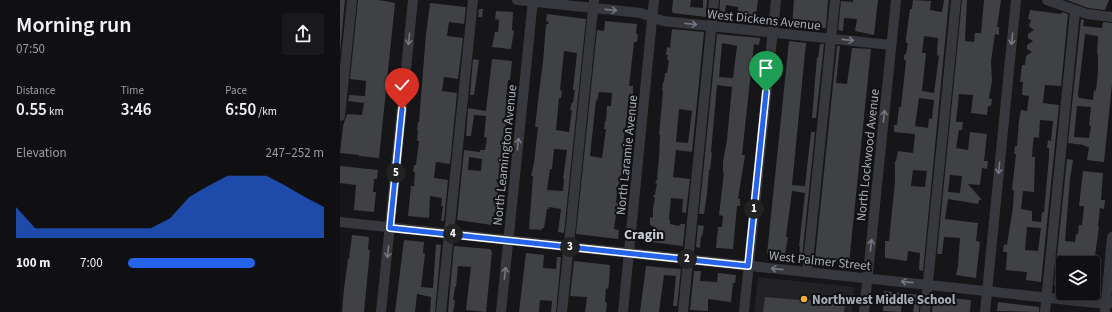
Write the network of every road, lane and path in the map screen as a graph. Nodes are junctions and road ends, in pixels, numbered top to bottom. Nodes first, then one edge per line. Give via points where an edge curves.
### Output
1 (352, 0) edge
2 (413, 0) edge
3 (473, 0) edge
4 (517, 0) edge
5 (654, 0) edge
6 (714, 0) edge
7 (776, 0) edge
8 (835, 0) edge
9 (896, 0) edge
10 (956, 0) edge
11 (1016, 0) edge
12 (1047, 0) edge
13 (533, 1) edge
14 (593, 4) edge
15 (1075, 11) junction
16 (653, 17) junction
17 (1112, 17) edge
18 (711, 26) junction
19 (772, 33) junction
20 (831, 39) junction
21 (891, 45) junction
22 (340, 116) edge
23 (340, 222) edge
24 (390, 228) junction
25 (449, 234) junction
26 (1112, 237) edge
27 (509, 240) junction
28 (569, 247) junction
29 (629, 253) junction
30 (688, 259) junction
31 (748, 266) junction
32 (807, 272) junction
33 (1110, 275) edge
34 (868, 278) junction
35 (927, 285) junction
36 (987, 291) junction
37 (1046, 297) junction
38 (1107, 306) edge
39 (382, 312) edge
40 (441, 312) edge
41 (501, 312) edge
42 (562, 312) edge
43 (623, 312) edge
44 (683, 312) edge
45 (744, 312) edge
46 (864, 312) edge
47 (924, 312) edge
48 (985, 312) edge
49 (1045, 312) edge

1 - 22 street
2 -> 24 street
3 - 25 street
4 - 13 street, West Dickens Avenue
5 - 16 street, North Laramie Avenue
6 - 18 street
7 - 19 street
8 - 20 street
9 - 21 street, North Lockwood Avenue
10 - 35 street
11 -> 36 street
12 - 15 street
13 - 14 street, West Dickens Avenue
27 -> 13 street, North Leamington Avenue
14 -> 16 street, West Dickens Avenue
14 - 28 street
15 - 17 street
15 - 37 street
16 -> 18 street, West Dickens Avenue via 663,21
16 - 29 street, North Laramie Avenue
18 - 19 street, West Dickens Avenue
18 - 30 street
19 - 20 street, West Dickens Avenue
19 - 31 street
20 -> 21 street, West Dickens Avenue
20 - 32 street
34 -> 21 street, North Lockwood Avenue
23 - 24 street, West Palmer Street
24 - 25 street, West Palmer Street
24 -> 39 street
25 - 27 street, West Palmer Street
25 - 40 street
26 - 33 street
27 - 28 street, West Palmer Street
41 -> 27 street, North Leamington Avenue
28 - 29 street, West Palmer Street
28 - 42 street
29 - 30 street, West Palmer Street
29 - 43 street, North Laramie Avenue
30 - 31 street, West Palmer Street
30 - 44 street
32 -> 31 street, West Palmer Street
31 - 45 street
32 - 34 street, West Palmer Street
33 - 38 street
35 -> 34 street, West Palmer Street
34 - 46 street, North Lockwood Avenue
35 - 36 street, West Palmer Street
35 - 47 street
36 - 37 street, West Palmer Street
36 - 48 street
37 - 38 street, West Palmer Street
37 - 49 street

